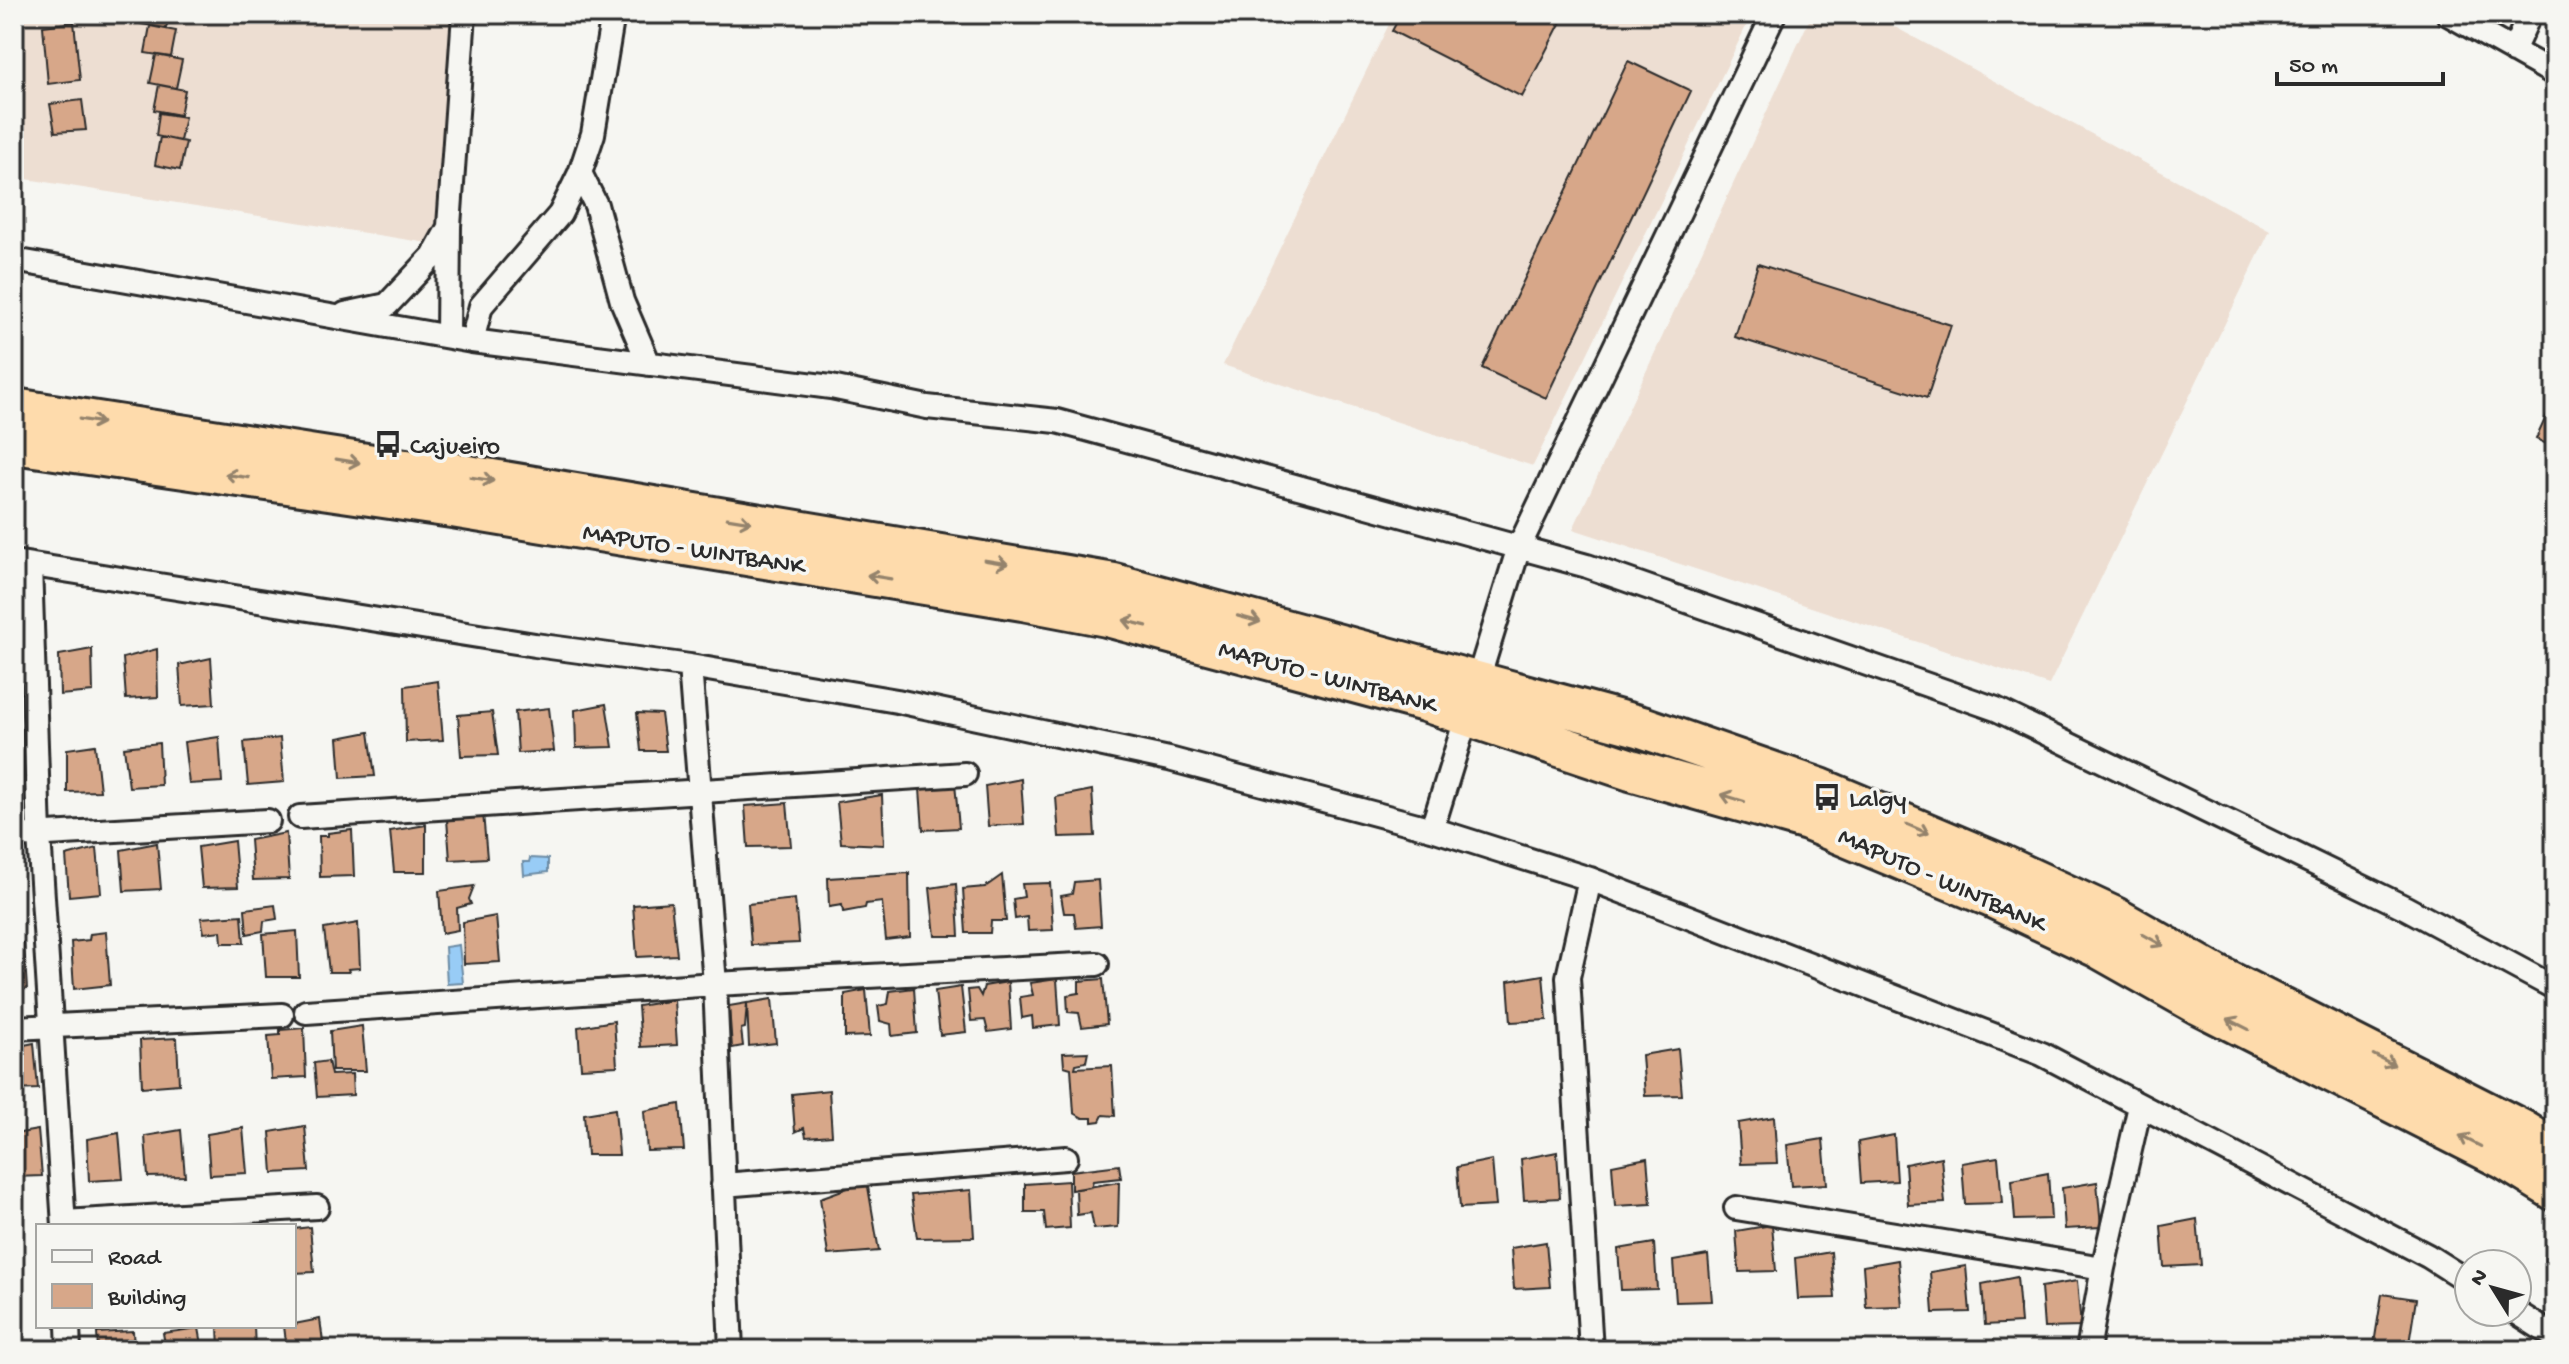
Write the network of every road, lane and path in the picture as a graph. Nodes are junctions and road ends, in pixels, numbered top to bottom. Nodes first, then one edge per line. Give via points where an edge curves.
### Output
1 (464, 14) edge
2 (613, 14) edge
3 (1774, 14) edge
4 (2448, 14) edge
5 (2530, 14) edge
6 (2513, 51) junction
7 (2555, 74) edge
8 (580, 173) junction
9 (449, 226) junction
10 (14, 260) edge
11 (332, 317) junction
12 (448, 336) junction
13 (472, 341) junction
14 (649, 364) junction
15 (14, 409) edge
16 (14, 443) edge
17 (1519, 547) junction
18 (22, 564) edge
19 (690, 666) junction
20 (1472, 698) junction
21 (965, 774) dead end
22 (699, 791) junction
23 (300, 817) dead end
24 (268, 821) dead end
25 (1432, 829) junction
26 (39, 835) junction
27 (14, 836) edge
28 (1590, 879) junction
29 (1097, 964) dead end
30 (715, 984) junction
31 (2555, 988) edge
32 (306, 1012) dead end
33 (282, 1015) dead end
34 (52, 1026) junction
35 (14, 1028) edge
36 (2140, 1106) junction
37 (2555, 1151) edge
38 (1066, 1158) dead end
39 (723, 1185) junction
40 (2555, 1190) edge
41 (317, 1207) dead end
42 (1736, 1208) dead end
43 (64, 1224) edge
44 (2103, 1268) junction
45 (2453, 1272) edge
46 (2533, 1323) edge
47 (68, 1328) edge
48 (2555, 1337) edge
49 (69, 1350) edge
50 (731, 1350) edge
51 (1591, 1350) edge
52 (2088, 1350) edge

1 - 9 street
2 - 8 street via 593,134
3 - 17 street
4 - 6 street
5 - 6 street
6 - 7 street
8 - 13 street via 560,214 481,306
8 - 14 street via 596,205 622,301
9 - 11 street via 433,256 387,305
9 - 12 street
10 - 11 street
11 - 12 street
12 - 13 street
13 - 14 street
14 - 17 street via 831,387 927,407 1057,421
15 -> 20 highway, MAPUTO - WINTBANK via 456,474 1100,581 1218,610
20 -> 16 highway, MAPUTO - WINTBANK via 1065,608 452,507
17 - 20 street
17 - 31 street via 1996,709 2392,901
18 - 19 street
18 - 26 street
19 - 22 street
19 - 25 street via 897,701 1169,759
20 - 25 street
20 -> 37 highway, MAPUTO - WINTBANK via 1642,727 1820,789 2113,917
40 -> 20 highway, MAPUTO - WINTBANK via 2098,947 1990,896 1808,820 1631,770
21 - 22 street
22 - 23 street
22 - 30 street
24 - 26 street
25 - 28 street
26 - 27 street
26 - 34 street
28 - 36 street via 2042,1054
28 - 51 street via 1568,977
29 - 30 street
30 - 32 street
30 - 39 street
33 - 34 street
34 - 35 street
34 - 43 street
36 - 44 street
36 - 45 street
38 - 39 street
39 - 50 street
41 - 43 street
42 - 44 street
44 - 52 street
46 - 48 street
47 - 49 street

